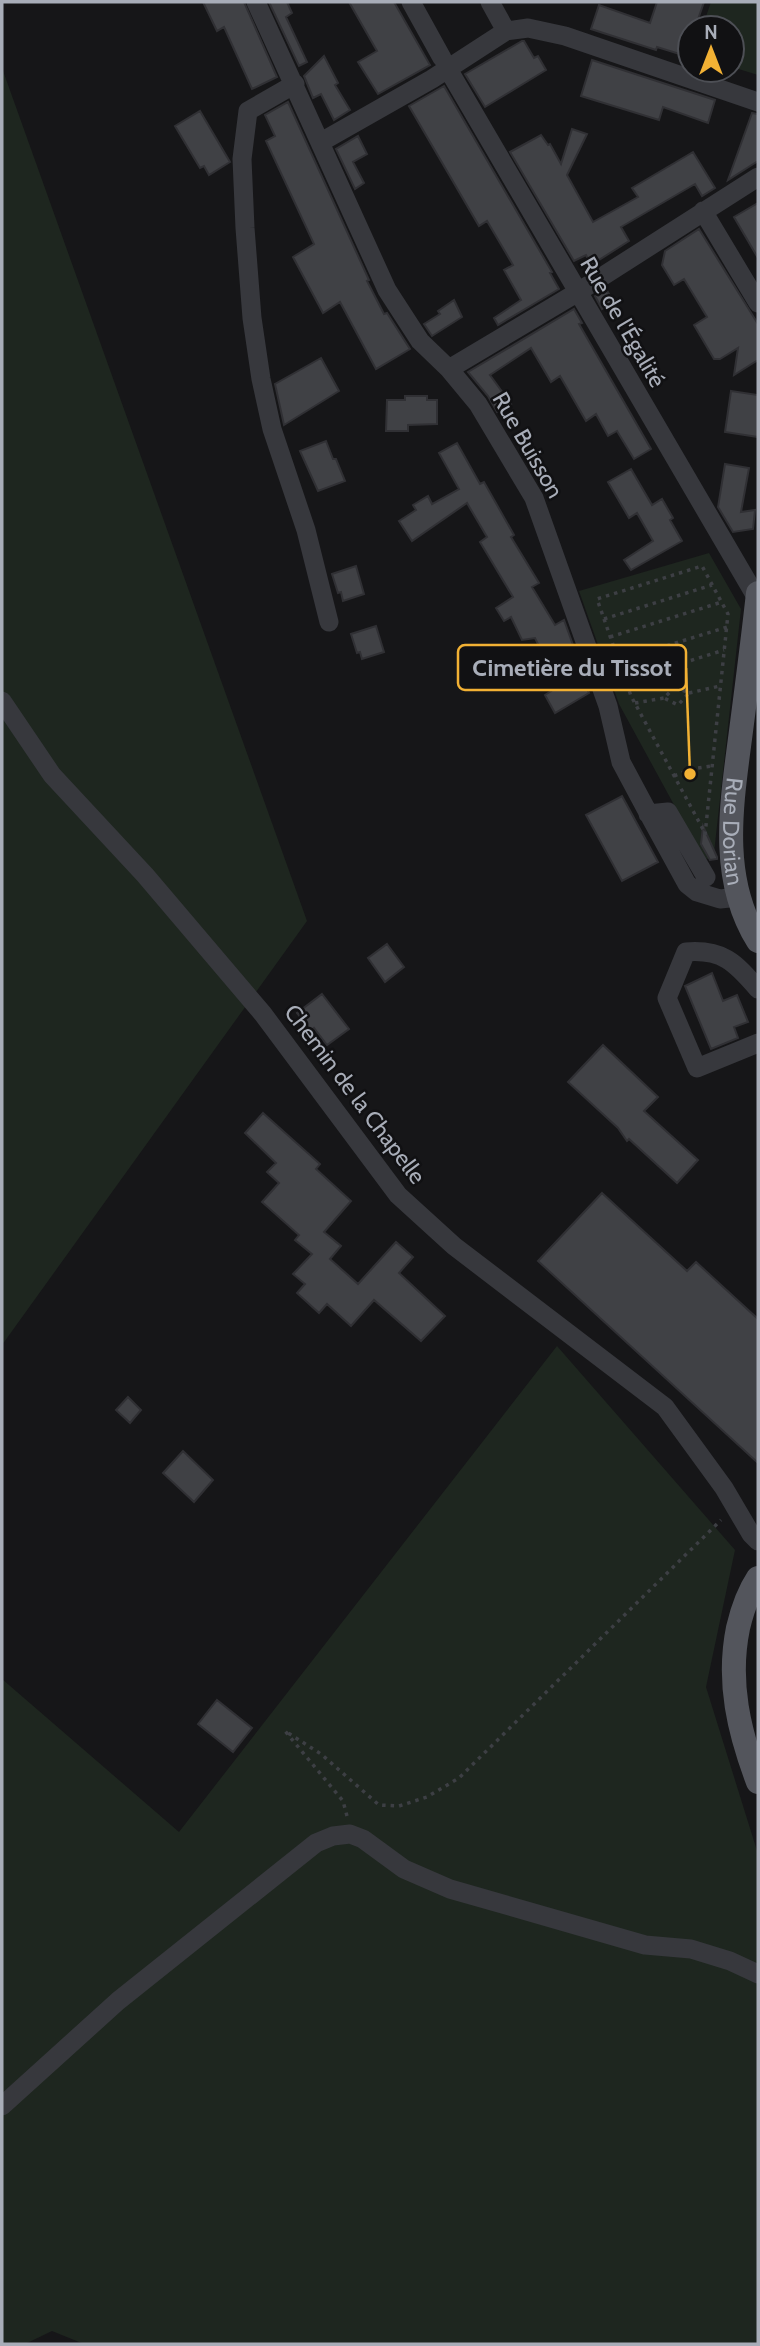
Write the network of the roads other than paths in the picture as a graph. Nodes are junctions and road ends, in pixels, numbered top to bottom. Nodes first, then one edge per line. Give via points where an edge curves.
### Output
1 (256, 2) edge
2 (411, 2) edge
3 (490, 2) edge
4 (506, 31) junction
5 (445, 63) junction
6 (295, 84) junction
7 (758, 102) edge
8 (321, 142) junction
9 (758, 177) edge
10 (704, 211) junction
11 (578, 292) junction
12 (758, 303) edge
13 (449, 369) junction
14 (758, 593) edge
15 (758, 599) edge
16 (328, 622) dead end
17 (2, 701) edge
18 (648, 814) junction
19 (706, 877) dead end
20 (739, 897) junction
21 (758, 941) edge
22 (758, 989) edge
23 (758, 1043) edge
24 (758, 1541) edge
25 (758, 1578) edge
26 (758, 1782) edge
27 (758, 1974) edge
28 (2, 2106) edge

1 - 6 street, Rue Buisson
2 - 5 street, Rue de l'Égalité
3 - 4 street
4 - 5 street
4 - 7 street via 528,27 565,36
5 - 8 street
5 - 11 street, Rue de l'Égalité
6 - 8 street, Rue Buisson
6 - 16 street via 248,111 242,159 245,228 261,379
8 - 13 street, Rue Buisson via 387,290 420,341
9 - 10 street
10 - 11 street
10 - 12 street
11 - 13 street
11 - 15 street, Rue de l'Égalité
13 - 18 street, Rue Buisson via 478,404 534,498 575,610 621,762
14 - 15 main road, Rue Dorian
15 - 20 main road, Rue Dorian via 730,830
17 - 24 street, Chemin de la Chapelle via 52,775 145,875 263,1014 398,1195 454,1246 665,1407
18 - 19 street via 668,812
18 - 20 street, Rue Buisson via 687,884 711,898
20 - 21 main road, Rue Dorian
22 - 23 street via 723,956 686,952 667,998 697,1068
25 - 26 main road via 742,1612 733,1651 733,1691
27 - 28 street via 691,1949 645,1945 450,1889 404,1869 363,1839 339,1835 316,1843 251,1893 118,2001

